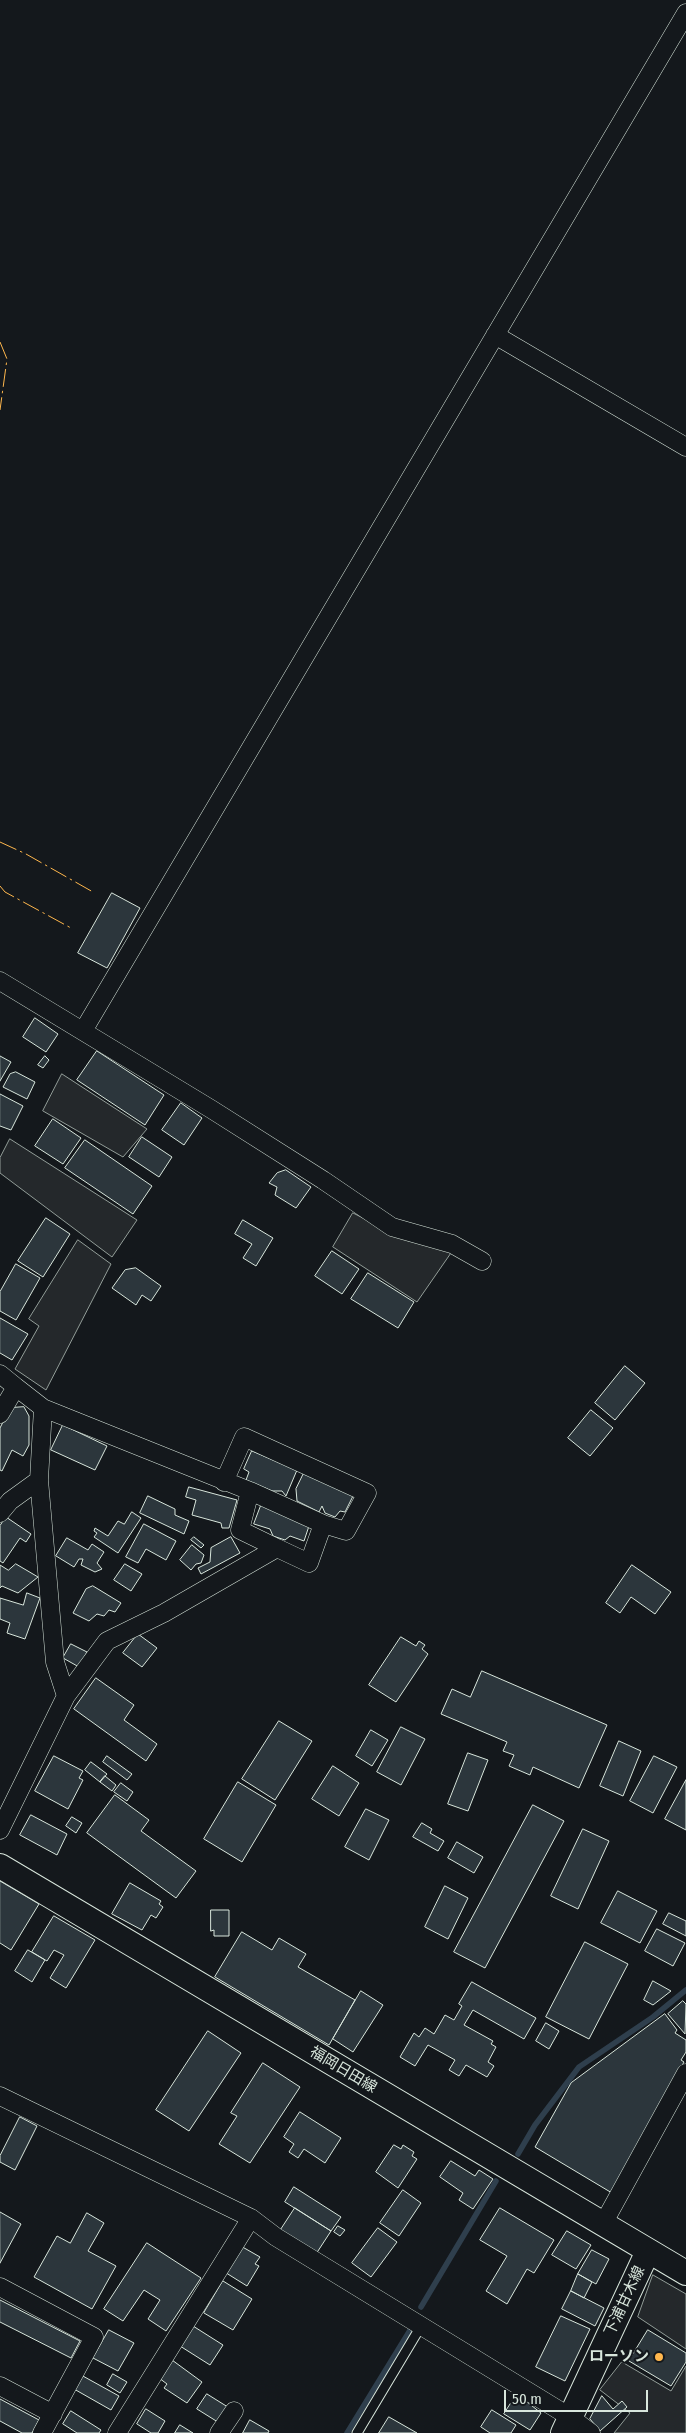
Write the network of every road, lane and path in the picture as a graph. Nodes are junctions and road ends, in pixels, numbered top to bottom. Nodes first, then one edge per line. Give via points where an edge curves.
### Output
1 (686, 13) edge
2 (495, 335) junction
3 (686, 447) edge
4 (0, 981) edge
5 (83, 1031) junction
6 (482, 1261) dead end
7 (0, 1374) edge
8 (16, 1386) junction
9 (43, 1408) junction
10 (0, 1414) edge
11 (39, 1480) junction
12 (224, 1482) junction
13 (250, 1491) junction
14 (0, 1513) edge
15 (323, 1524) junction
16 (277, 1548) junction
17 (66, 1696) junction
18 (0, 1830) edge
19 (0, 1866) edge
20 (686, 2073) edge
21 (0, 2096) edge
22 (251, 2218) junction
23 (603, 2224) junction
24 (648, 2251) junction
25 (686, 2273) edge
26 (0, 2287) edge
27 (421, 2326) junction
28 (0, 2386) edge
29 (234, 2411) dead end
30 (53, 2414) junction
31 (566, 2425) edge
32 (42, 2433) edge
33 (117, 2433) edge
34 (219, 2433) edge
35 (357, 2433) edge
36 (591, 2433) edge

1 - 2 street
2 - 3 street
2 - 5 street
4 - 5 street
5 - 6 street via 299,1164 392,1227 452,1244
7 - 8 street
8 - 9 street
8 - 10 street
9 - 11 street
9 - 12 street
11 - 14 street via 10,1501
11 - 17 street via 55,1662
12 - 13 street
12 - 15 street via 244,1437 367,1493 346,1531
13 - 15 street
13 - 16 street via 240,1530
15 - 16 street via 309,1563
16 - 17 street via 107,1642
17 - 18 street
19 - 23 main road, 福岡日田線
20 - 23 street
21 - 22 street
22 - 27 street via 276,2237
22 - 33 street
23 - 24 main road, 福岡日田線
24 - 25 main road, 福岡日田線
24 - 31 main road, 下浦甘木線
26 - 30 street via 94,2337
27 - 31 street
27 - 35 lane
28 - 30 street
29 - 34 street
30 - 32 street
31 - 36 street

